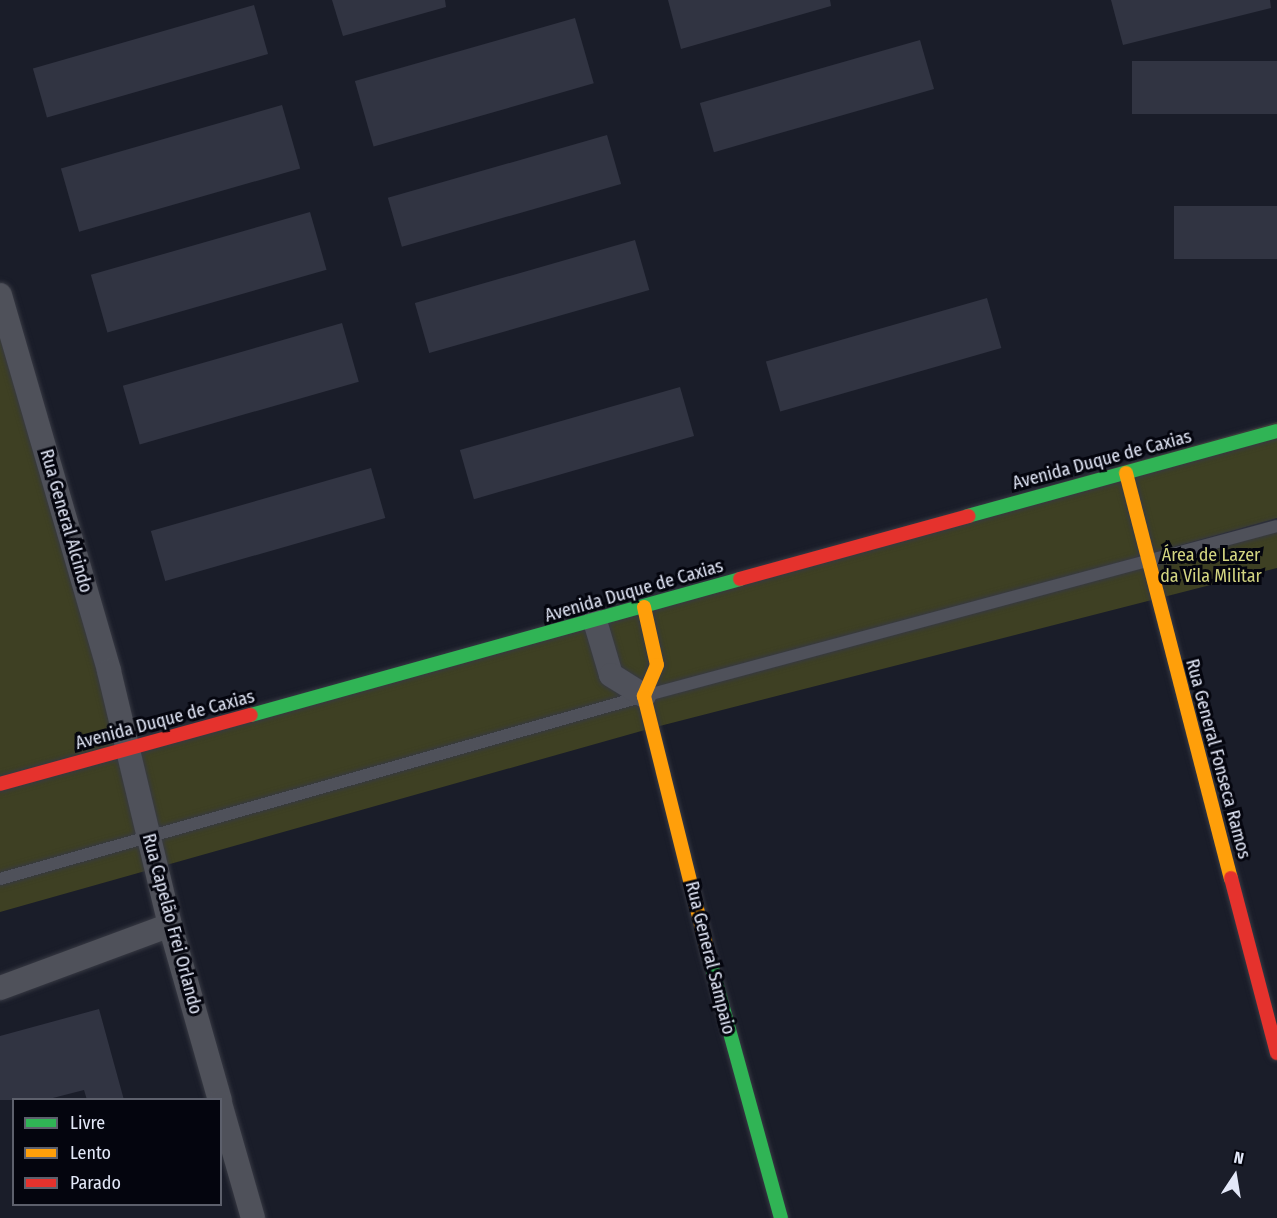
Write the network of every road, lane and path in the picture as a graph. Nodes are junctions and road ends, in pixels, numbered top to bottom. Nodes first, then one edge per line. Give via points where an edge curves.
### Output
1 (0, 295) edge
2 (1277, 431) edge
3 (1126, 473) junction
4 (1277, 526) edge
5 (1148, 564) junction
6 (644, 607) junction
7 (595, 621) junction
8 (644, 696) junction
9 (130, 748) junction
10 (0, 783) edge
11 (149, 836) junction
12 (0, 879) edge
13 (170, 925) junction
14 (0, 988) edge
15 (1277, 1053) edge
16 (219, 1098) edge
17 (222, 1108) edge
18 (253, 1218) edge
19 (781, 1218) edge

1 - 9 street, Rua General Alcindo
2 - 3 main road, Avenida Duque de Caxias
3 - 5 main road, Rua General Fonseca Ramos
3 - 6 main road, Avenida Duque de Caxias
4 - 5 lane
5 - 8 lane
5 - 15 main road, Rua General Fonseca Ramos
6 - 7 main road, Avenida Duque de Caxias
6 - 8 main road via 657,665
7 - 8 street via 611,675
7 - 9 main road, Avenida Duque de Caxias
8 - 11 lane
8 - 19 main road, Rua General Sampaio via 722,1010
9 - 10 main road, Avenida Duque de Caxias
9 - 11 street, Rua Capelão Frei Orlando
11 - 12 lane
11 - 13 street, Rua Capelão Frei Orlando
13 - 14 street
13 - 16 street, Rua Capelão Frei Orlando
17 - 18 street, Rua Capelão Frei Orlando

